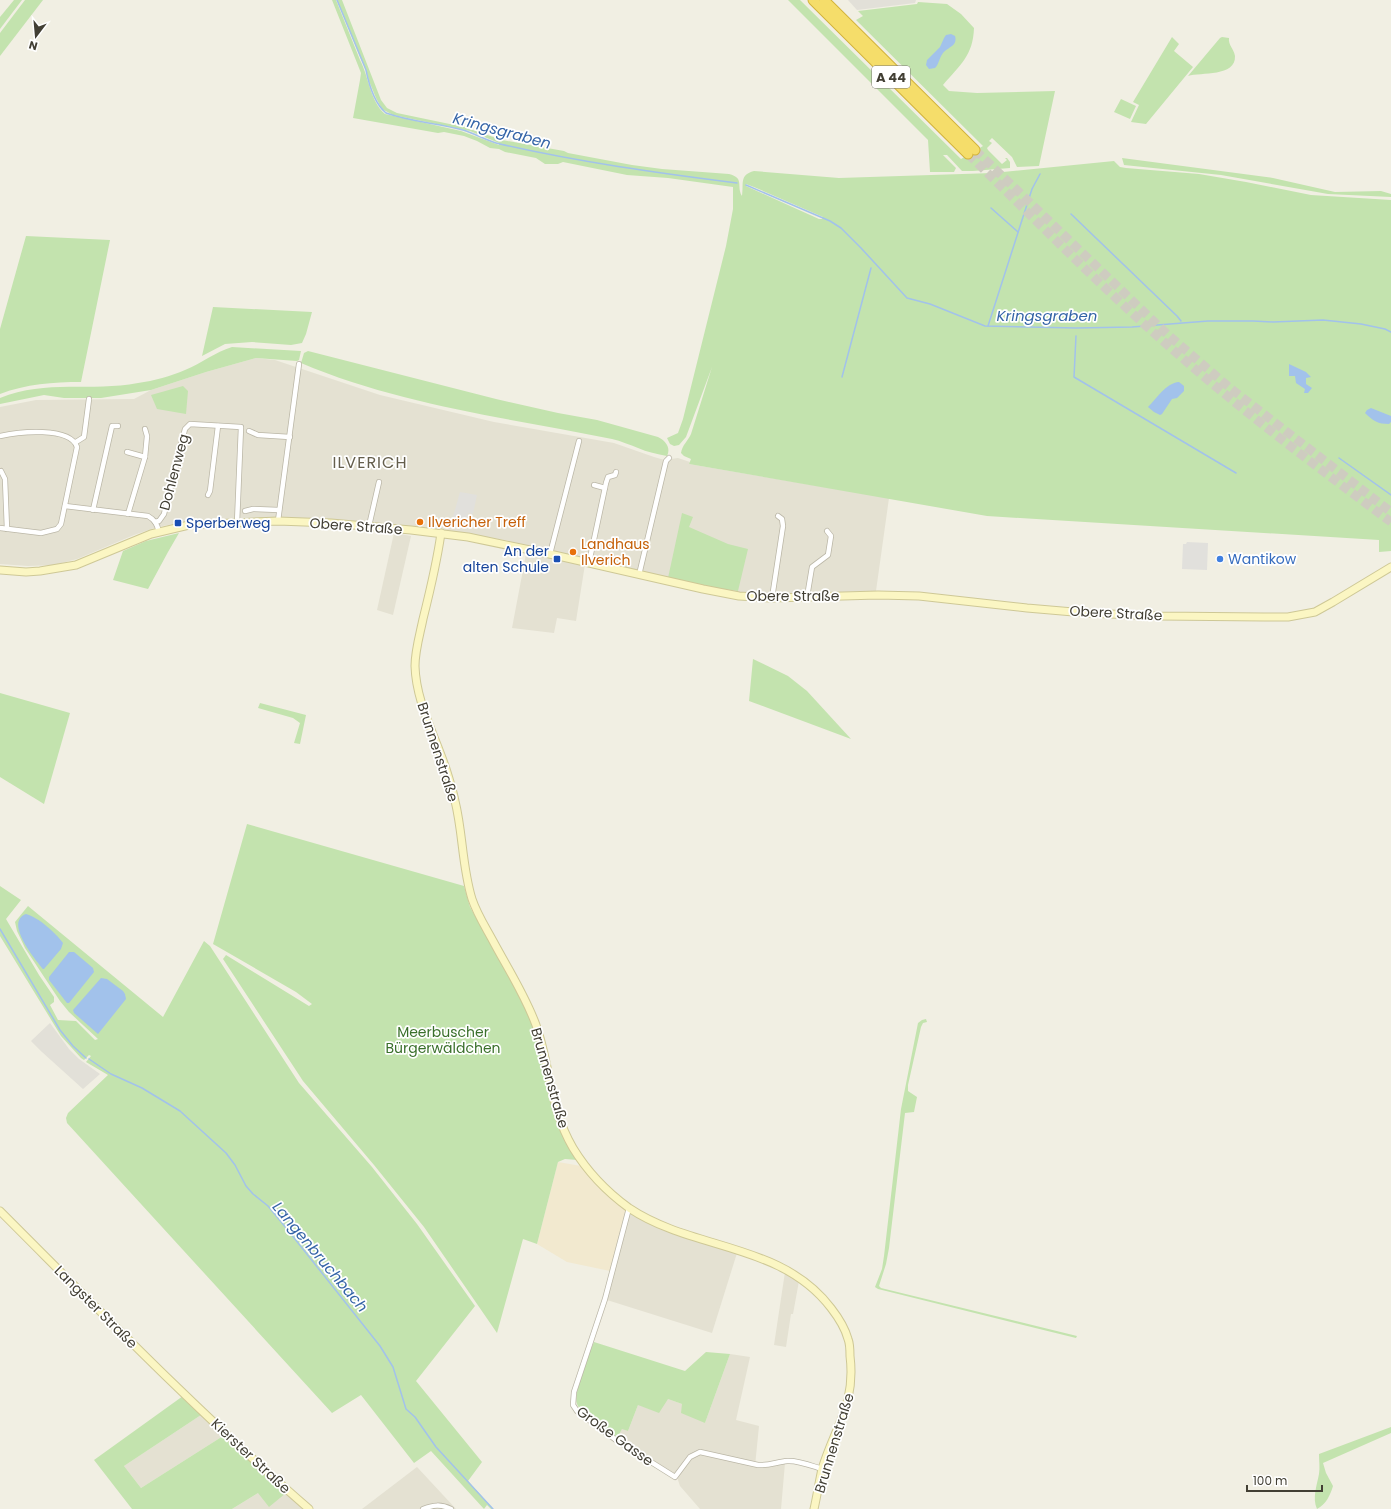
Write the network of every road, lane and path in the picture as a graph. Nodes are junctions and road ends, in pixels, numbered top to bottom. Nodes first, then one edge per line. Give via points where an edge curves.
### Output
1 (813, 0) edge
2 (824, 0) edge
3 (299, 364) dead end
4 (89, 399) dead end
5 (118, 426) dead end
6 (218, 426) junction
7 (145, 429) dead end
8 (249, 431) dead end
9 (0, 436) edge
10 (290, 437) junction
11 (579, 441) dead end
12 (76, 442) junction
13 (127, 452) dead end
14 (145, 457) junction
15 (669, 458) dead end
16 (1, 471) dead end
17 (616, 472) dead end
18 (379, 482) dead end
19 (594, 485) dead end
20 (605, 488) junction
21 (208, 495) dead end
22 (65, 506) junction
23 (93, 510) junction
24 (279, 510) junction
25 (245, 511) dead end
26 (128, 514) junction
27 (778, 516) dead end
28 (278, 521) junction
29 (155, 522) junction
30 (237, 523) junction
31 (369, 526) junction
32 (0, 528) edge
33 (7, 529) junction
34 (827, 531) dead end
35 (159, 532) junction
36 (441, 533) junction
37 (550, 554) junction
38 (588, 563) junction
39 (1391, 567) edge
40 (0, 570) edge
41 (639, 575) junction
42 (807, 597) junction
43 (772, 598) junction
44 (629, 1208) junction
45 (0, 1211) edge
46 (193, 1402) joint
47 (822, 1469) junction
48 (309, 1509) edge
49 (424, 1509) edge
50 (451, 1509) edge
51 (814, 1509) edge

1 - 2 highway, A 44 via 972,152
3 - 10 street
4 - 12 street via 84,437
5 - 23 street via 112,426
6 - 21 street
6 - 29 street, Dohlenweg via 190,424 185,429 164,514
6 - 30 street, Dohlenweg via 241,427
7 - 14 street
8 - 10 street
9 - 12 street via 28,432 52,433 66,436
10 - 24 street
11 - 37 street
12 - 22 street via 77,452
13 - 14 street
14 - 26 street
15 - 41 street via 666,461
16 - 33 street via 5,479
17 - 20 street via 615,475 608,477
18 - 31 street
19 - 20 street
20 - 38 street
22 - 23 street
22 - 33 street via 57,530 41,532
23 - 26 street
24 - 25 street
24 - 28 street
26 - 29 street via 148,516
27 - 43 street via 782,519 783,526
28 - 30 street, Obere Straße
28 - 31 street, Obere Straße
29 - 35 street
30 - 35 street, Obere Straße via 188,525
31 - 36 street, Obere Straße
32 - 33 street
34 - 42 street via 831,536 828,555 812,567
35 - 40 street, Obere Straße via 76,564 40,571
36 - 37 street, Obere Straße
36 - 44 street, Brunnenstraße via 417,647 417,682 455,802 472,900 531,1011 540,1037 557,1114 566,1134 582,1162 595,1178
37 - 38 street, Obere Straße
38 - 41 street, Obere Straße
39 - 42 street, Obere Straße via 1323,608 1288,617 1085,613 912,596
41 - 43 street, Obere Straße via 719,592
42 - 43 street, Obere Straße
44 - 47 street, Brunnenstraße via 672,1230 756,1256 786,1270 814,1288 835,1314 849,1340 852,1373 849,1400
44 - 47 street, Große Gasse via 605,1299 572,1405 616,1440 676,1477 690,1457 700,1452 765,1466 794,1461
45 - 46 street, Langster Straße
46 - 48 street, Kierster Straße
47 - 51 street, Brunnenstraße
49 - 50 street via 435,1505

